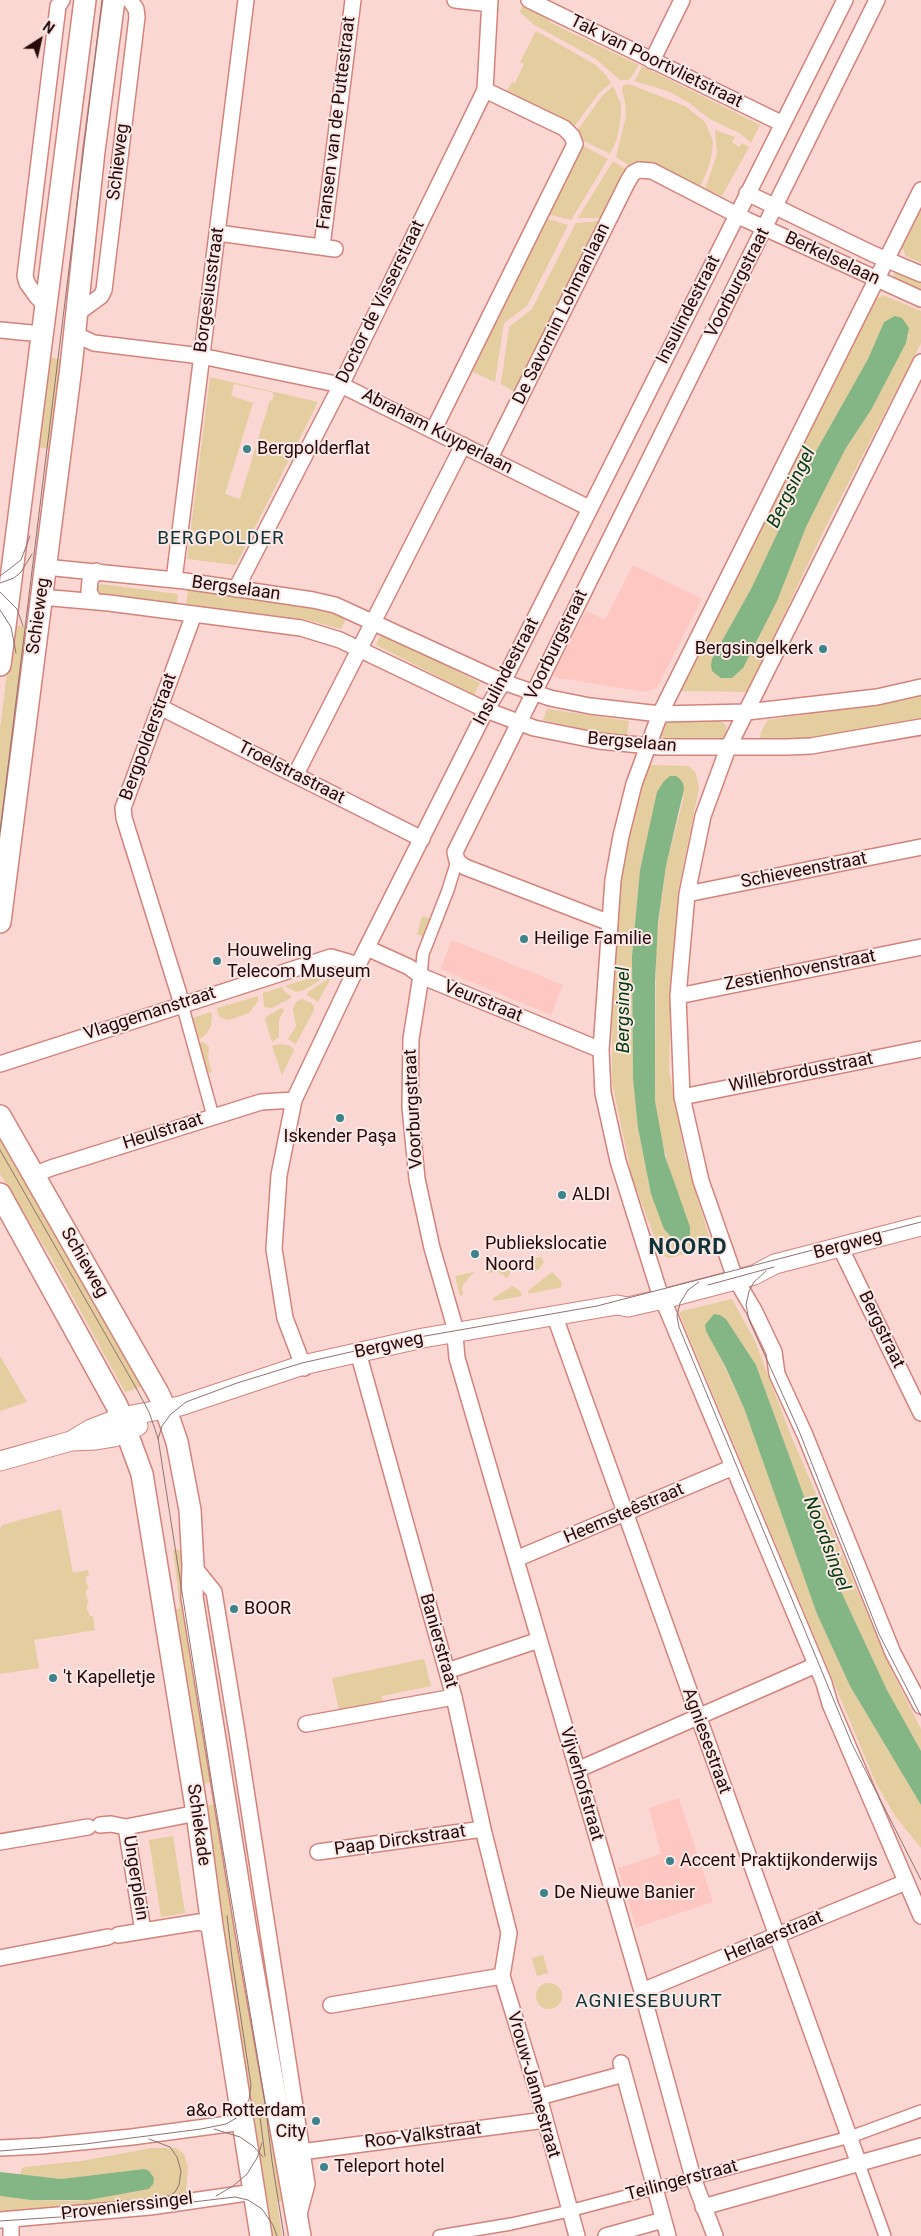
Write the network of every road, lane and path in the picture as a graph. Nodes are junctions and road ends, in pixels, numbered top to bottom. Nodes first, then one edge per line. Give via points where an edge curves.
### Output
1 (62, 0) edge
2 (85, 0) edge
3 (114, 0) edge
4 (130, 0) edge
5 (246, 0) edge
6 (353, 0) edge
7 (455, 0) edge
8 (529, 0) edge
9 (682, 0) edge
10 (845, 0) edge
11 (877, 0) edge
12 (490, 2) edge
13 (652, 60) junction
14 (485, 90) junction
15 (783, 124) junction
16 (636, 172) joint
17 (921, 190) edge
18 (747, 193) junction
19 (775, 208) junction
20 (736, 214) junction
21 (766, 228) junction
22 (218, 233) junction
23 (886, 260) junction
24 (921, 274) edge
25 (876, 280) junction
26 (921, 299) edge
27 (47, 303) junction
28 (76, 310) junction
29 (0, 330) edge
30 (35, 333) junction
31 (81, 337) junction
32 (201, 356) junction
33 (921, 362) edge
34 (341, 385) junction
35 (434, 430) junction
36 (463, 445) junction
37 (490, 458) junction
38 (589, 508) junction
39 (6, 565) edge
40 (45, 567) junction
41 (96, 572) junction
42 (174, 580) junction
43 (236, 588) junction
44 (41, 596) junction
45 (4, 599) edge
46 (94, 601) junction
47 (194, 614) junction
48 (372, 621) junction
49 (360, 649) junction
50 (0, 665) edge
51 (503, 682) junction
52 (921, 687) edge
53 (533, 692) junction
54 (160, 707) junction
55 (486, 710) junction
56 (747, 712) junction
57 (660, 714) junction
58 (519, 722) junction
59 (921, 727) edge
60 (648, 747) junction
61 (728, 748) junction
62 (296, 774) junction
63 (422, 839) junction
64 (921, 847) edge
65 (456, 862) junction
66 (687, 894) junction
67 (0, 922) edge
68 (610, 923) junction
69 (921, 947) edge
70 (367, 948) junction
71 (358, 965) junction
72 (421, 976) junction
73 (678, 996) junction
74 (182, 1004) junction
75 (921, 1049) edge
76 (602, 1050) junction
77 (0, 1064) edge
78 (682, 1097) junction
79 (294, 1100) junction
80 (0, 1116) edge
81 (213, 1116) junction
82 (34, 1176) junction
83 (0, 1194) edge
84 (921, 1226) edge
85 (840, 1247) junction
86 (734, 1274) junction
87 (660, 1293) junction
88 (555, 1317) junction
89 (455, 1331) junction
90 (358, 1352) junction
91 (304, 1367) junction
92 (166, 1410) junction
93 (921, 1414) edge
94 (125, 1423) junction
95 (0, 1461) edge
96 (732, 1468) junction
97 (624, 1514) junction
98 (516, 1559) junction
99 (193, 1566) junction
100 (539, 1640) junction
101 (816, 1665) junction
102 (447, 1671) junction
103 (917, 1688) edge
104 (454, 1698) junction
105 (921, 1706) edge
106 (698, 1716) junction
107 (306, 1724) dead end
108 (577, 1770) junction
109 (197, 1813) junction
110 (126, 1828) junction
111 (483, 1829) junction
112 (0, 1842) edge
113 (318, 1852) dead end
114 (906, 1882) junction
115 (921, 1916) edge
116 (212, 1926) junction
117 (143, 1931) junction
118 (509, 1933) joint
119 (776, 1937) junction
120 (0, 1958) edge
121 (502, 1976) junction
122 (642, 1992) junction
123 (331, 2005) dead end
124 (539, 2098) junction
125 (921, 2111) edge
126 (545, 2120) junction
127 (243, 2122) junction
128 (850, 2137) junction
129 (921, 2146) edge
130 (0, 2148) edge
131 (301, 2152) junction
132 (859, 2164) junction
133 (693, 2178) junction
134 (656, 2187) junction
135 (254, 2192) junction
136 (703, 2207) junction
137 (569, 2211) junction
138 (5, 2220) edge
139 (663, 2220) junction
140 (298, 2228) edge
141 (11, 2236) edge
142 (261, 2236) edge
143 (439, 2236) edge
144 (577, 2236) edge
145 (606, 2236) edge
146 (668, 2236) edge
147 (715, 2236) edge
148 (885, 2236) edge

1 - 27 street via 58,6 25,276 37,296
2 - 27 main road, Schieweg
3 - 28 main road, Schieweg
4 - 28 street, Schieweg via 137,17 104,290 82,310
5 - 22 street, Borgesiusstraat
6 - 22 street, Fransen van de Puttestraat via 329,247
7 - 12 street
8 - 13 street, Tak van Poortvlietstraat
9 - 13 street
10 - 15 street, Insulindestraat
11 - 19 street, Voorburgstraat
12 - 14 street, Doctor de Visserstraat
13 - 15 street, Tak van Poortvlietstraat
14 - 34 street, Doctor de Visserstraat
14 - 35 street via 564,128 575,144
15 - 18 street, Insulindestraat
16 - 20 street, Berkelselaan via 643,169 652,171
16 - 37 street, De Savornin Lohmanlaan via 623,189
17 - 23 street
18 - 19 street, Berkelselaan
18 - 20 street, Insulindestraat
19 - 21 street, Voorburgstraat
19 - 23 street, Berkelselaan
20 - 21 street, Berkelselaan
20 - 38 street, Insulindestraat
21 - 25 street, Berkelselaan
21 - 53 street, Voorburgstraat
22 - 32 street, Borgesiusstraat
23 - 24 street, Berkelselaan
23 - 25 street
25 - 26 street, Berkelselaan
25 - 57 street
27 - 30 main road, Schieweg
28 - 31 main road, Schieweg
29 - 30 street
30 - 39 main road, Schieweg
31 - 32 street, Abraham Kuyperlaan via 94,343
31 - 40 main road, Schieweg
32 - 34 street, Abraham Kuyperlaan
32 - 42 street, Borgesiusstraat
33 - 56 street
34 - 35 street, Abraham Kuyperlaan
34 - 43 street, Doctor de Visserstraat
35 - 36 street, Abraham Kuyperlaan
36 - 37 street, Abraham Kuyperlaan
36 - 48 street
37 - 38 street, Abraham Kuyperlaan
38 - 51 street, Insulindestraat
39 - 40 main road, Bergselaan
39 - 45 main road, Schieweg
40 - 41 street, Bergselaan
40 - 44 main road, Schieweg
41 - 42 street, Bergselaan
41 - 46 street via 90,580 89,592
42 - 43 street, Bergselaan
43 - 48 street, Bergselaan via 335,605
44 - 45 main road, Bergselaan
44 - 46 street, Bergselaan
44 - 67 main road, Schieweg
45 - 50 main road, Schieweg
46 - 47 street, Bergselaan
47 - 49 street, Bergselaan via 301,628
47 - 54 street, Bergpolderstraat
48 - 49 street
48 - 51 street, Bergselaan
49 - 55 street, Bergselaan
49 - 62 street
51 - 53 street, Bergselaan
51 - 55 street, Insulindestraat
52 - 56 street, Bergselaan via 876,697
53 - 57 street, Bergselaan via 590,706
53 - 58 street, Voorburgstraat
54 - 62 street, Troelstrastraat
54 - 74 street, Bergpolderstraat via 123,812
55 - 58 street, Bergselaan
55 - 63 street, Insulindestraat
56 - 57 street, Bergselaan
56 - 61 street
57 - 60 street
58 - 60 street, Bergselaan via 564,735
58 - 65 street, Voorburgstraat via 455,852
59 - 61 street, Bergselaan via 811,746
60 - 61 street, Bergselaan
60 - 68 street via 634,784 621,836
61 - 66 street via 703,816
62 - 63 street, Troelstrastraat
63 - 70 street, Insulindestraat
64 - 66 street, Schieveenstraat
65 - 68 street
65 - 72 street, Voorburgstraat via 423,954
66 - 73 street
68 - 76 street
69 - 73 street, Zestienhovenstraat
70 - 71 street, Insulindestraat
70 - 72 street, Veurstraat
71 - 74 street, Vlaggemanstraat via 331,957
71 - 79 street, Insulindestraat
72 - 76 street, Veurstraat
72 - 89 street, Voorburgstraat via 411,1039 410,1107 418,1179 432,1248
73 - 78 street
74 - 77 street, Vlaggemanstraat
74 - 81 street
75 - 78 street, Willebrordusstraat
76 - 87 street via 603,1093 618,1161
78 - 86 street via 701,1181
79 - 81 street, Heulstraat via 261,1102
79 - 91 street, Insulindestraat via 279,1175 274,1249 285,1318
80 - 82 main road, Schieweg
81 - 82 street, Heulstraat
82 - 92 main road, Schieweg
83 - 94 main road
84 - 85 street, Bergweg
85 - 86 street, Bergweg via 775,1264 754,1275
85 - 93 street, Bergstraat
86 - 87 street, Bergweg
86 - 103 street via 774,1352 777,1374 893,1653
87 - 88 street, Bergweg via 628,1307 616,1305
87 - 96 street
88 - 89 street, Bergweg
88 - 97 street, Agniesestraat
89 - 90 street, Bergweg
89 - 98 street, Vijverhofstraat via 458,1358
90 - 91 street, Bergweg
90 - 102 street, Banierstraat
91 - 92 street, Bergweg
92 - 94 street, Bergweg
92 - 99 main road, Schiekade via 182,1460 190,1510
94 - 95 street, Bergweg via 91,1429 71,1441
94 - 109 main road, Schiekade via 142,1474
96 - 97 street, Heemsteêstraat
96 - 101 street
97 - 98 street, Heemsteêstraat
97 - 106 street, Agniesestraat
98 - 100 street, Vijverhofstraat
99 - 131 street, Schiekade via 214,1592
99 - 140 main road, Schiekade via 192,1597
100 - 102 street
100 - 108 street, Vijverhofstraat
101 - 106 street
101 - 114 street
102 - 104 street, Banierstraat
103 - 105 street
104 - 107 street
104 - 111 street, Banierstraat
106 - 108 street
106 - 119 street, Agniesestraat
108 - 122 street, Vijverhofstraat
109 - 110 street, Ungerplein
109 - 116 main road, Schiekade
110 - 112 street via 111,1824
110 - 117 street, Ungerplein
111 - 113 street, Paap Dirckstraat
111 - 118 street, Banierstraat
114 - 115 street
114 - 119 street, Herlaerstraat
116 - 117 street, Ungerplein via 200,1922
116 - 127 main road, Schiekade
117 - 120 street
118 - 121 street, Vrouw-Jannestraat
119 - 122 street, Herlaerstraat
119 - 128 street, Agniesestraat
121 - 123 street
121 - 124 street, Vrouw-Jannestraat
122 - 133 street, Vijverhofstraat
124 - 126 street, Vrouw-Jannestraat
124 - 134 street via 622,2069
125 - 128 street, Teilingerstraat
126 - 131 street, Roo-Valkstraat
126 - 137 street, Vrouw-Jannestraat
127 - 130 street via 105,2140
127 - 135 main road, Schiekade
128 - 132 street, Agniesestraat
128 - 133 street, Teilingerstraat
129 - 132 street, Teilingerstraat
131 - 140 street, Schiekade via 307,2184
132 - 136 street, Teilingerstraat
132 - 148 street
133 - 134 street, Teilingerstraat
133 - 136 street, Vijverhofstraat
134 - 137 street, Teilingerstraat
134 - 139 street
135 - 138 street, Provenierssingel via 150,2207
135 - 142 main road, Schiekade
136 - 147 street, Vijverhofstraat
137 - 143 street, Teilingerstraat
137 - 144 street, Vrouw-Jannestraat
138 - 141 street
139 - 145 street, Teilingerstraat
139 - 146 street

